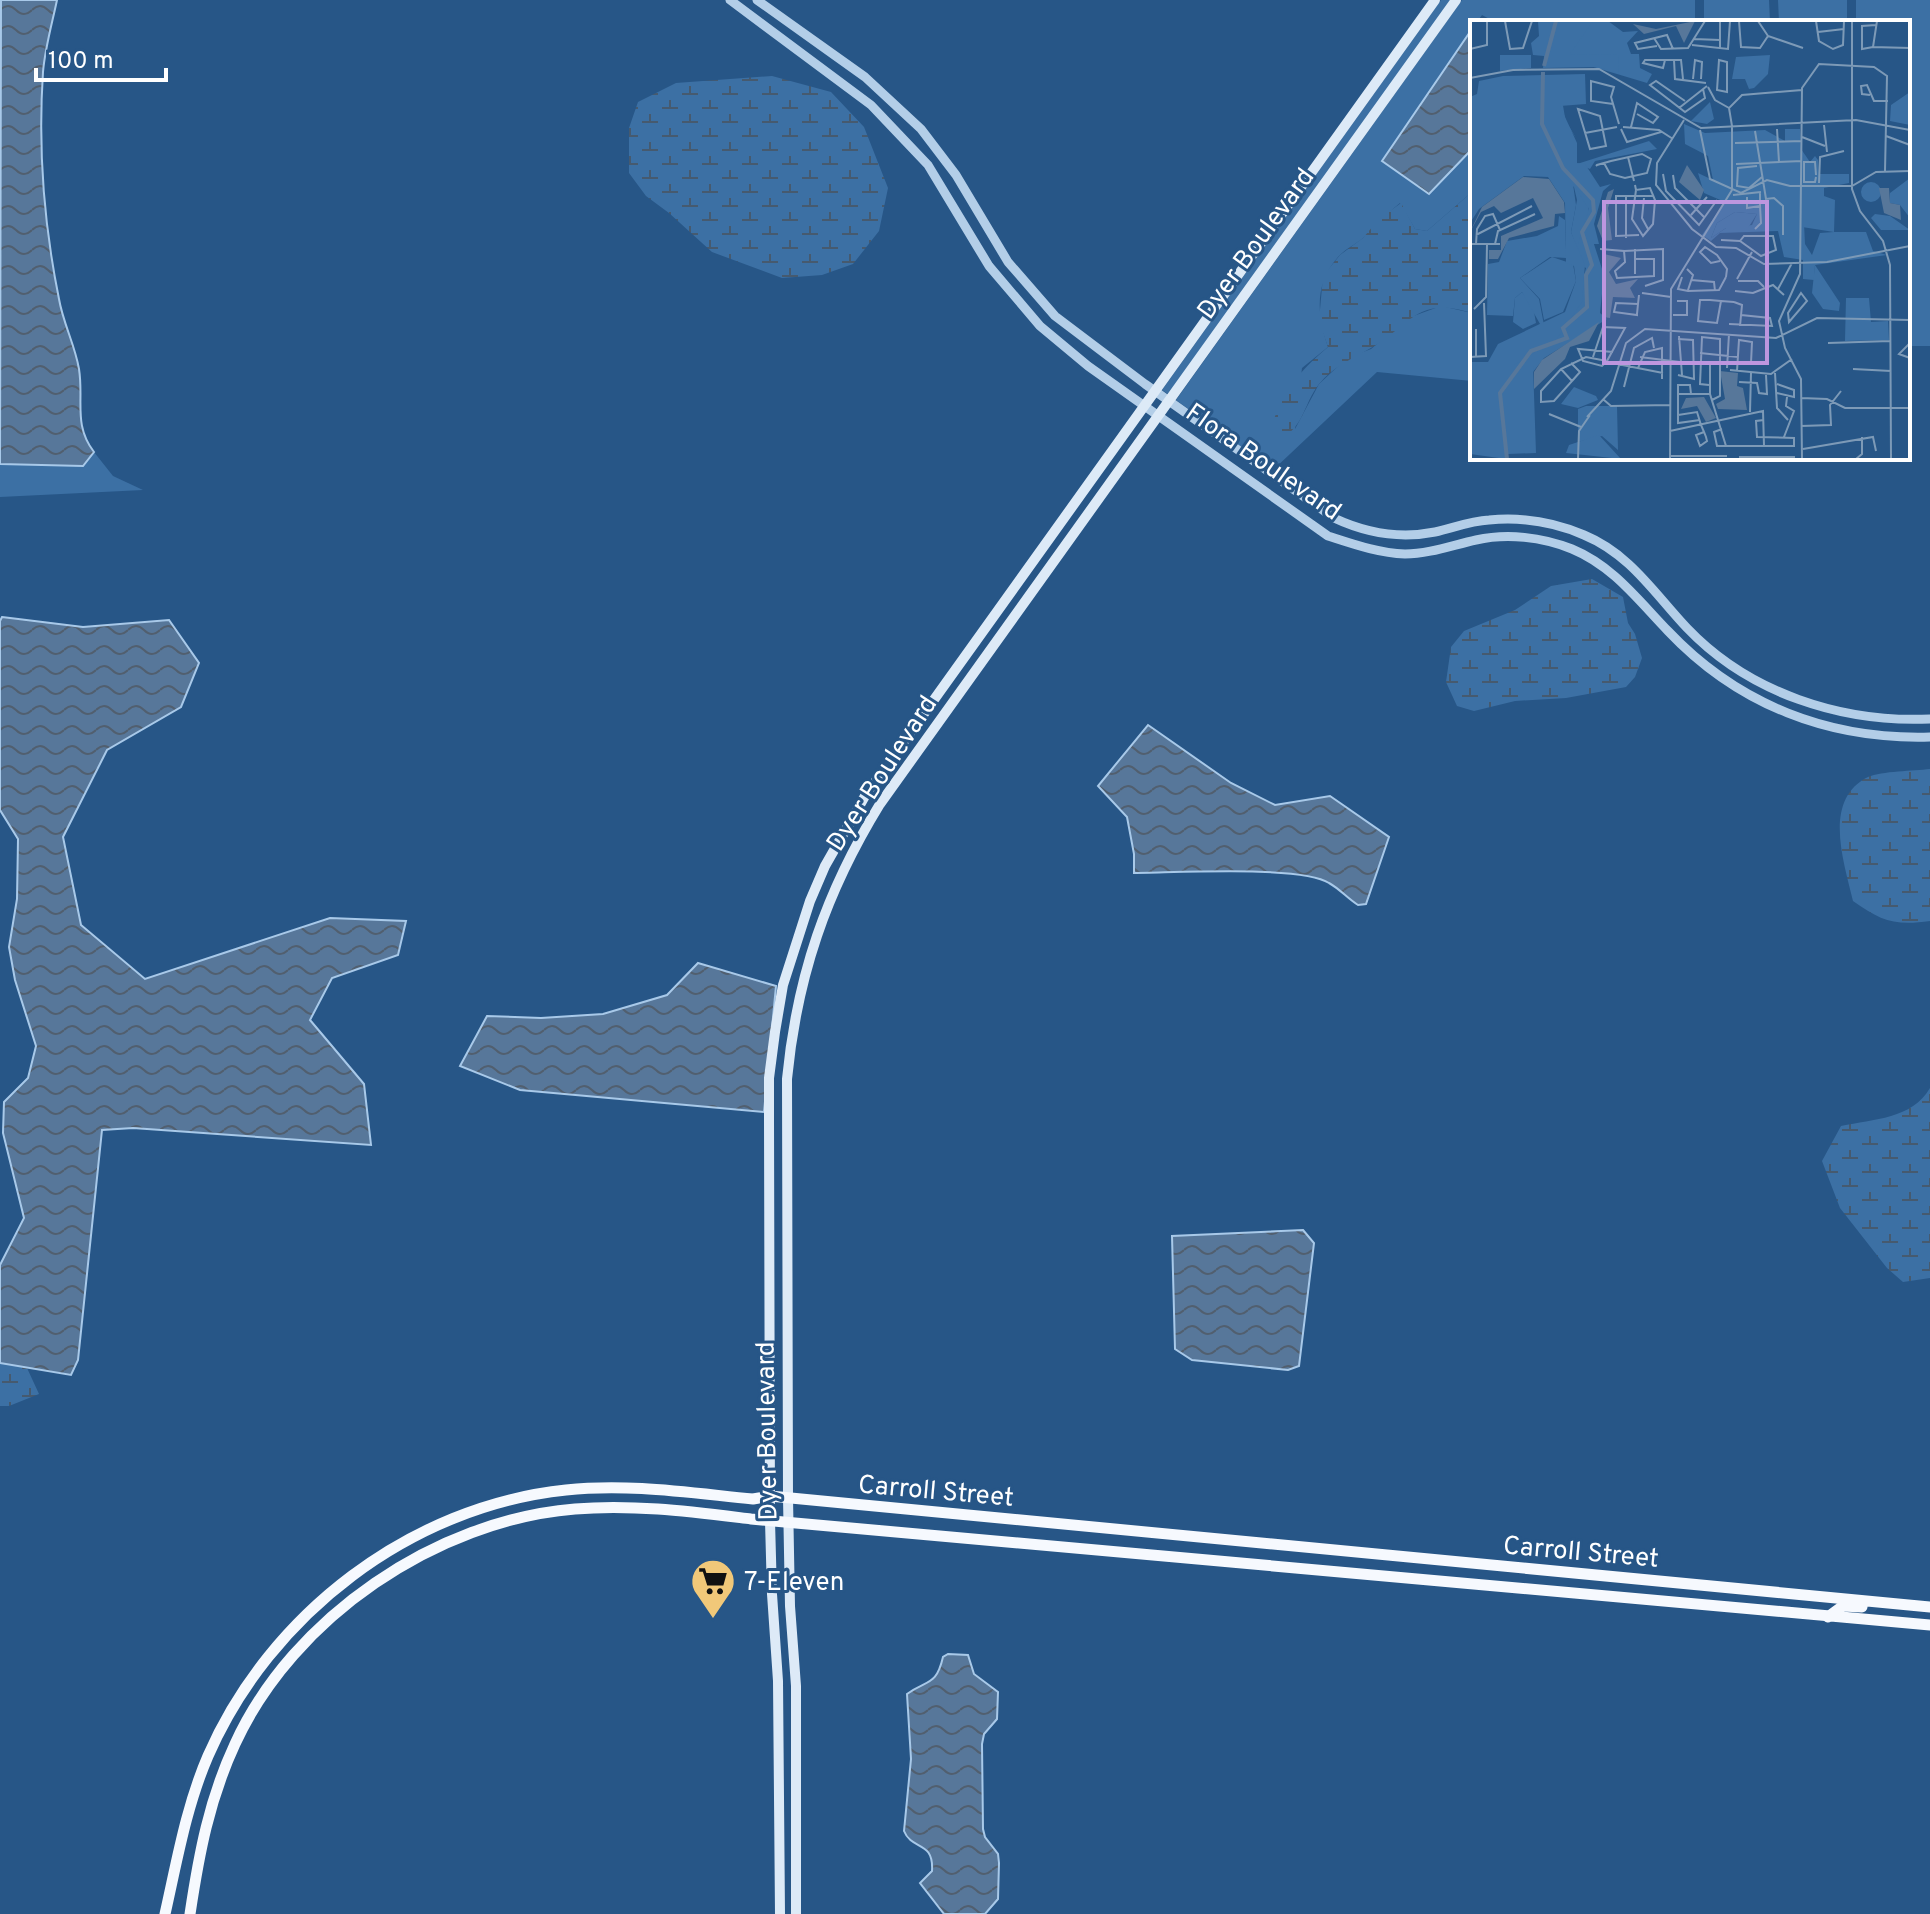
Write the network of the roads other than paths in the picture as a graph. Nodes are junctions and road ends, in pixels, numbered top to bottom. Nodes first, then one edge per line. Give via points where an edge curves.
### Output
1 (730, 0) edge
2 (757, 0) edge
3 (1435, 0) edge
4 (1456, 0) edge
5 (1155, 391) junction
6 (1169, 401) junction
7 (1145, 404) junction
8 (1159, 415) junction
9 (966, 654) junction
10 (964, 688) junction
11 (1930, 719) edge
12 (1930, 737) edge
13 (770, 1496) junction
14 (788, 1498) junction
15 (491, 1505) junction
16 (770, 1521) junction
17 (790, 1521) junction
18 (495, 1523) junction
19 (1930, 1607) edge
20 (1930, 1613) edge
21 (1828, 1617) junction
22 (1930, 1625) edge
23 (165, 1914) edge
24 (190, 1914) edge
25 (780, 1914) edge
26 (796, 1914) edge

1 - 7 street, Flora Boulevard via 891,124 928,165 989,266 1020,305 1062,345
2 - 5 street, Flora Boulevard via 903,110 945,158 1001,252 1038,298 1074,332
3 - 5 main road, Dyer Boulevard
4 - 6 main road, Dyer Boulevard
5 - 6 street, Flora Boulevard
5 - 7 main road, Dyer Boulevard
6 - 8 main road, Dyer Boulevard
6 - 11 street, Flora Boulevard via 1347,524 1398,535 1490,519 1565,527 1626,560 1695,636 1760,682 1847,714
7 - 8 street, Flora Boulevard
7 - 9 main road, Dyer Boulevard
8 - 10 main road, Dyer Boulevard
8 - 12 street, Flora Boulevard via 1328,536 1366,549 1406,554 1498,537 1554,542 1609,570 1697,660 1752,698 1841,730
9 - 10 main road
9 - 13 main road, Dyer Boulevard via 847,825 810,901 783,985 769,1078
10 - 14 main road, Dyer Boulevard via 861,835 825,908 800,990 787,1079
13 - 14 main road, Carroll Street
13 - 15 main road, Carroll Street via 604,1487
13 - 16 main road, Dyer Boulevard
14 - 17 main road, Dyer Boulevard
14 - 19 main road, Carroll Street
15 - 18 main road
15 - 23 main road, Carroll Street via 382,1554 343,1581 284,1640 239,1700 208,1755 189,1809
16 - 17 main road, Carroll Street
16 - 18 main road, Carroll Street via 644,1508 574,1509
16 - 25 main road, Dyer Boulevard
17 - 21 main road, Carroll Street
17 - 26 main road, Dyer Boulevard
18 - 24 main road, Carroll Street via 427,1551 388,1575 316,1632 285,1667 256,1707 219,1782 202,1836
20 - 21 main road via 1843,1606
21 - 22 main road, Carroll Street

